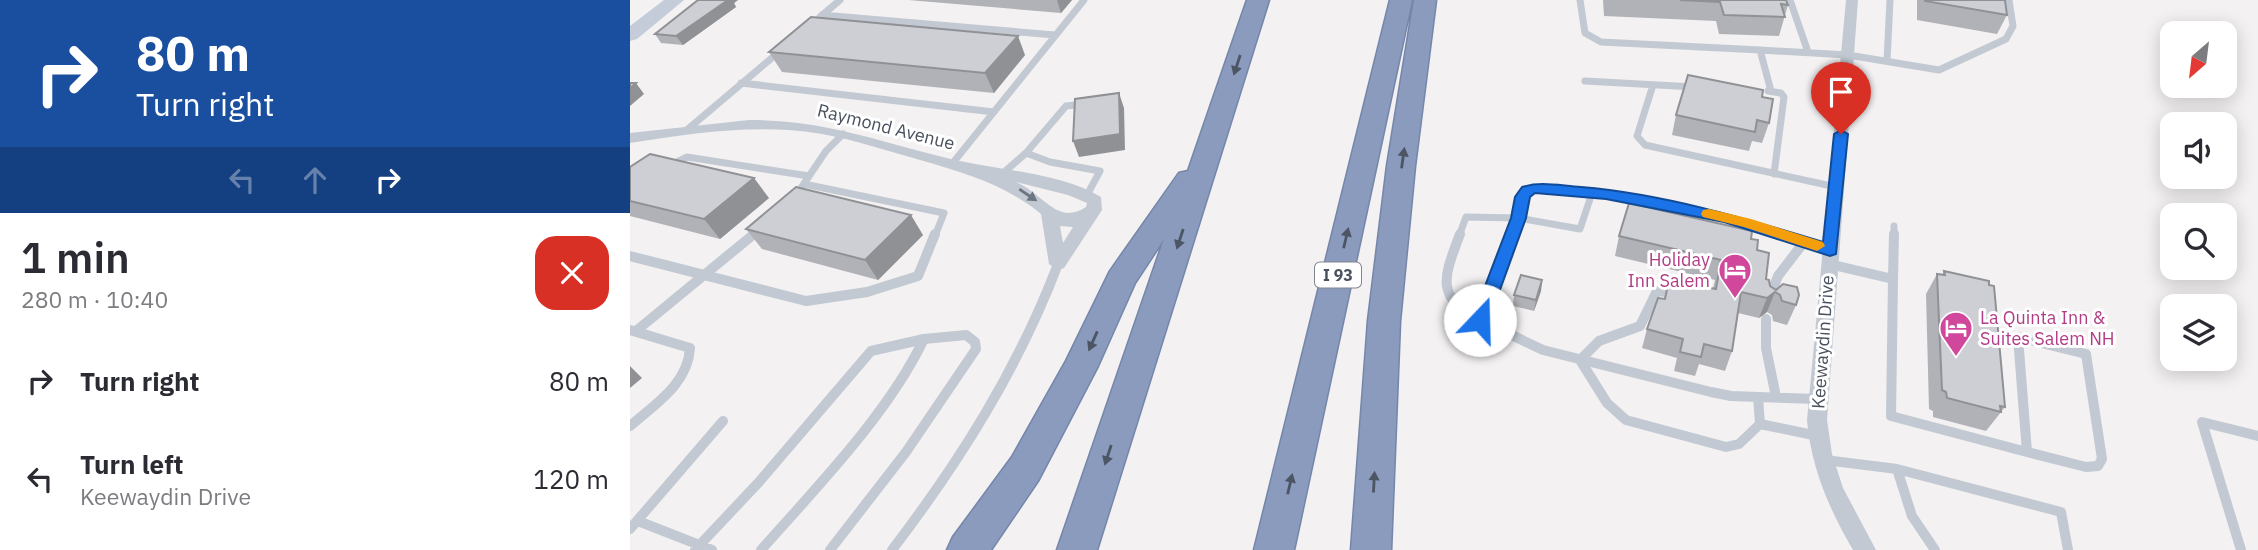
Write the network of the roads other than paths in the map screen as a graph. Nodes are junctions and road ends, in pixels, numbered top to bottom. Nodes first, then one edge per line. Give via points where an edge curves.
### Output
1 (676, 0) edge
2 (840, 0) edge
3 (1084, 0) edge
4 (1258, 0) edge
5 (1401, 0) edge
6 (1425, 0) edge
7 (1580, 0) edge
8 (1790, 0) edge
9 (1852, 0) edge
10 (1889, 0) edge
11 (2009, 0) edge
12 (822, 15) junction
13 (812, 24) edge
14 (630, 35) edge
15 (1055, 35) junction
16 (792, 41) edge
17 (1760, 50) junction
18 (1808, 52) junction
19 (1848, 55) junction
20 (1887, 61) junction
21 (1585, 81) dead end
22 (741, 83) junction
23 (1653, 85) junction
24 (1706, 88) edge
25 (1758, 90) edge
26 (1771, 91) junction
27 (1094, 104) edge
28 (994, 112) junction
29 (688, 129) junction
30 (843, 134) junction
31 (630, 138) edge
32 (1209, 151) junction
33 (1026, 153) junction
34 (959, 165) junction
35 (655, 173) edge
36 (1002, 174) junction
37 (1773, 174) junction
38 (807, 180) junction
39 (1836, 187) junction
40 (1592, 193) junction
41 (1087, 195) junction
42 (795, 196) edge
43 (1049, 213) junction
44 (1090, 214) junction
45 (1518, 218) junction
46 (768, 222) edge
47 (1894, 226) dead end
48 (1804, 242) junction
49 (630, 256) edge
50 (1830, 257) junction
51 (1058, 264) junction
52 (707, 275) junction
53 (1893, 279) junction
54 (1692, 296) edge
55 (1768, 302) edge
56 (1766, 319) dead end
57 (1480, 320) junction
58 (633, 330) edge
59 (924, 339) junction
60 (1580, 360) junction
61 (1758, 397) junction
62 (1776, 397) junction
63 (1817, 399) junction
64 (723, 421) dead end
65 (1760, 424) junction
66 (630, 426) edge
67 (1818, 436) junction
68 (2258, 436) edge
69 (2027, 452) junction
70 (1823, 460) junction
71 (1897, 469) junction
72 (634, 525) edge
73 (697, 547) edge
74 (712, 550) edge
75 (761, 550) edge
76 (830, 550) edge
77 (892, 550) edge
78 (967, 550) edge
79 (1077, 550) edge
80 (1274, 550) edge
81 (1371, 550) edge
82 (1865, 550) edge
83 (1935, 550) edge
84 (2068, 550) edge
85 (2241, 550) edge

1 - 14 street
2 - 12 lane
3 - 15 lane
4 -> 32 highway
80 -> 5 highway, I 93
81 -> 6 highway via 1384,321
7 - 17 lane via 1585,33 1601,42
8 - 18 lane
9 - 19 street, Keewaydin Drive
10 - 20 lane
11 - 20 lane via 2011,33 1990,48 1939,70
12 - 13 lane
12 - 15 lane
15 - 28 lane
16 - 22 lane
17 - 18 lane
17 - 26 lane
18 - 19 lane
19 - 20 lane
19 - 39 street, Keewaydin Drive
21 - 23 lane
22 - 28 lane
22 - 29 lane
23 - 24 lane
23 - 37 lane via 1637,136 1645,145
25 - 26 lane
26 - 37 lane via 1784,97
27 - 33 lane via 1066,106
28 - 34 lane
29 - 30 street, Raymond Avenue via 747,124
29 - 31 street, Raymond Avenue
30 - 34 street, Raymond Avenue
30 - 38 lane
32 -> 78 highway via 1121,279 1081,366 1025,469
32 -> 79 highway
33 - 36 lane
33 - 41 lane via 1100,171
34 - 36 street, Raymond Avenue
34 -> 43 street, Raymond Avenue via 1015,187
35 - 38 lane via 687,157
36 - 41 street, Raymond Avenue
37 - 39 lane
38 - 42 lane
38 - 52 lane via 944,213 918,276 867,292 806,300
39 - 50 street, Keewaydin Drive
40 - 45 lane via 1527,190
40 - 45 lane via 1580,229
40 - 48 lane via 1726,217
41 - 44 street via 1096,205
43 - 44 street, Raymond Avenue via 1065,222
43 - 51 street
44 - 51 street
45 - 57 lane
45 - 57 lane via 1466,217 1447,276 1447,292 1455,306
46 - 52 lane
47 - 53 lane
48 - 50 lane
48 - 55 lane via 1779,276
49 - 52 lane
50 - 53 lane
50 - 63 street, Keewaydin Drive
51 - 77 lane via 1032,330 994,403
52 - 58 lane
53 - 69 lane via 1891,415
54 - 60 lane via 1657,291 1640,326 1599,341
56 - 62 lane via 1766,348
57 - 60 lane via 1519,340
58 - 66 lane via 690,348 691,359 684,375
59 - 73 lane via 883,346 861,360 800,435
59 - 75 lane via 873,417
59 - 76 lane via 966,335 976,349 906,453
60 - 61 lane via 1711,392
60 - 65 lane via 1607,403 1626,419 1726,447 1739,444
61 - 62 lane
61 - 65 lane
62 - 63 lane
63 - 67 street, Keewaydin Drive
64 - 72 lane
65 - 67 lane
67 - 70 street, Keewaydin Drive
68 - 85 lane via 2202,422
69 - 69 lane via 2086,467 2098,466 2102,459 2086,354 2018,337
70 - 71 lane
70 - 82 street, Keewaydin Drive via 1842,509
71 - 83 lane via 1912,516
71 - 84 lane via 2061,512
72 - 73 lane
73 - 74 lane

